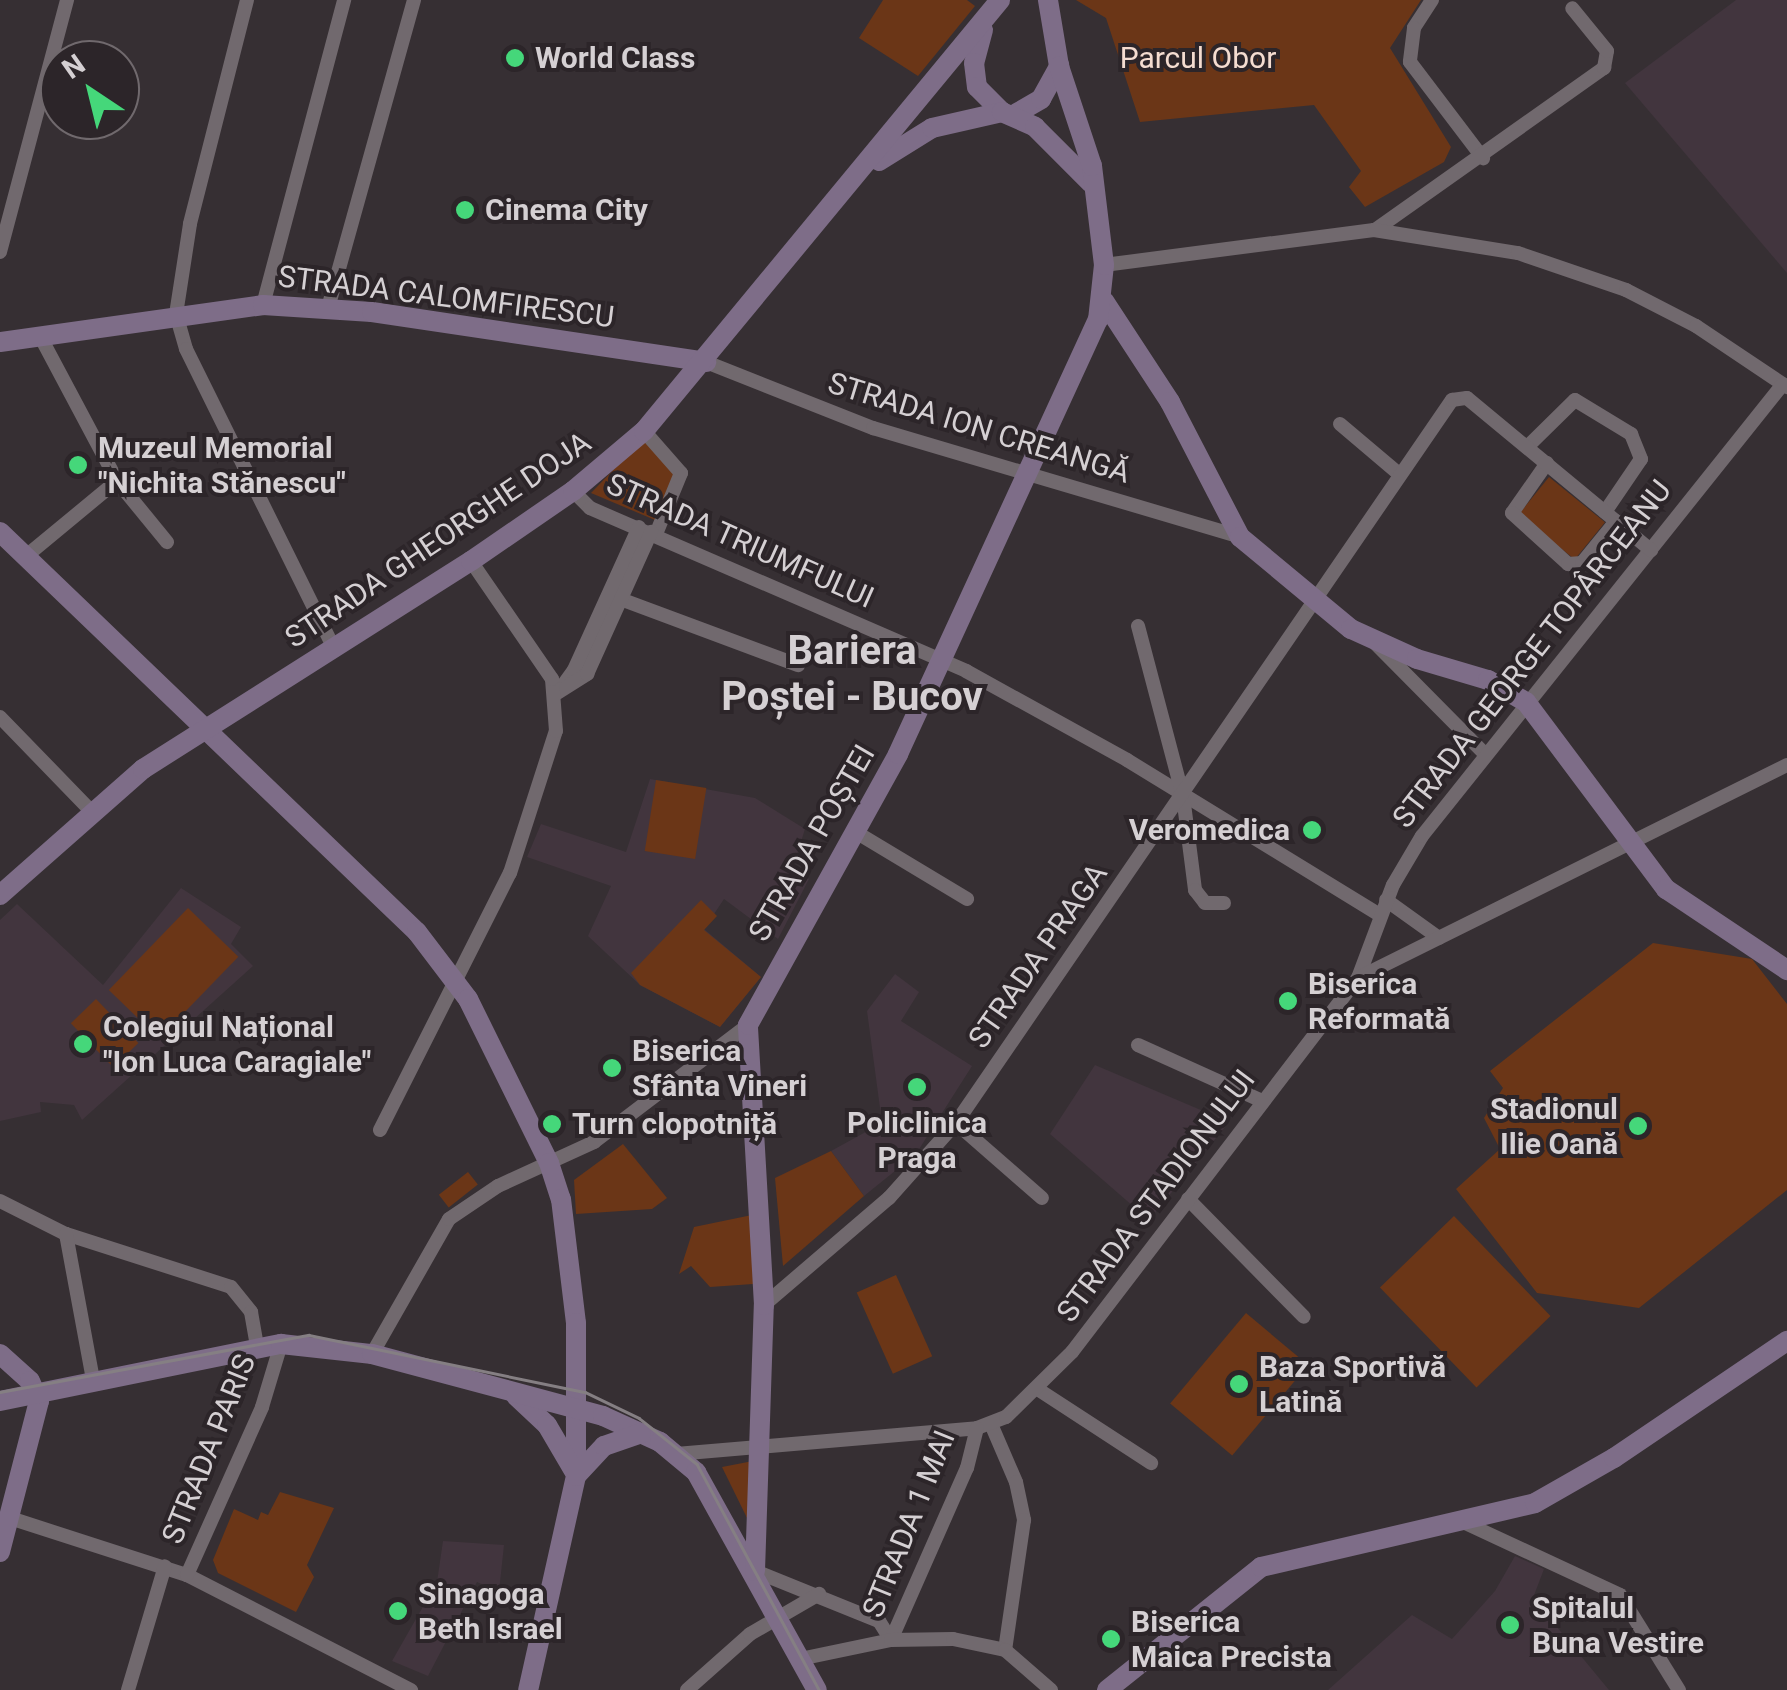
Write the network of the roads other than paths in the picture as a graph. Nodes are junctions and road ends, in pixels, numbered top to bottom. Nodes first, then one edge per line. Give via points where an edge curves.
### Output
1 (67, 0) edge
2 (247, 0) edge
3 (344, 0) edge
4 (414, 0) edge
5 (1000, 0) edge
6 (1048, 0) edge
7 (1432, 0) edge
8 (1572, 8) dead end
9 (985, 23) junction
10 (1059, 66) junction
11 (1010, 112) junction
12 (1483, 158) junction
13 (857, 177) junction
14 (1091, 183) junction
15 (1374, 230) junction
16 (0, 252) edge
17 (1104, 264) junction
18 (1104, 301) junction
19 (262, 305) junction
20 (328, 308) junction
21 (176, 314) junction
22 (40, 336) junction
23 (0, 342) edge
24 (706, 362) junction
25 (1785, 386) edge
26 (1340, 424) dead end
27 (644, 431) junction
28 (1528, 447) junction
29 (1547, 464) junction
30 (1398, 473) junction
31 (1026, 475) junction
32 (117, 481) junction
33 (573, 491) junction
34 (1611, 516) junction
35 (648, 531) junction
36 (0, 532) edge
37 (1240, 537) junction
38 (167, 542) dead end
39 (1651, 550) junction
40 (25, 557) junction
41 (471, 561) junction
42 (623, 600) junction
43 (1313, 600) junction
44 (1138, 626) dead end
45 (1373, 641) junction
46 (334, 650) junction
47 (944, 659) junction
48 (798, 665) dead end
49 (557, 693) junction
50 (1526, 702) junction
51 (0, 717) edge
52 (202, 730) junction
53 (1485, 754) junction
54 (1785, 764) edge
55 (1183, 796) junction
56 (91, 811) junction
57 (854, 832) junction
58 (1633, 847) junction
59 (0, 895) edge
60 (968, 899) dead end
61 (1386, 900) junction
62 (1224, 903) dead end
63 (1380, 915) junction
64 (1439, 938) junction
65 (1787, 970) edge
66 (1358, 978) junction
67 (459, 985) junction
68 (748, 1026) junction
69 (1138, 1045) dead end
70 (1262, 1101) junction
71 (956, 1123) junction
72 (380, 1130) dead end
73 (549, 1163) junction
74 (1042, 1198) dead end
75 (1188, 1199) junction
76 (0, 1201) edge
77 (66, 1234) junction
78 (764, 1306) junction
79 (1304, 1316) dead end
80 (1787, 1340) edge
81 (281, 1344) junction
82 (257, 1346) junction
83 (0, 1354) edge
84 (372, 1354) junction
85 (92, 1380) junction
86 (1039, 1390) junction
87 (511, 1392) junction
88 (37, 1393) junction
89 (0, 1401) edge
90 (578, 1407) junction
91 (984, 1426) junction
92 (641, 1433) junction
93 (764, 1450) junction
94 (676, 1454) junction
95 (1151, 1463) dead end
96 (576, 1476) junction
97 (10, 1518) junction
98 (1464, 1522) junction
99 (0, 1552) edge
100 (165, 1566) junction
101 (755, 1571) junction
102 (187, 1575) junction
103 (819, 1594) junction
104 (778, 1616) junction
105 (891, 1640) junction
106 (1005, 1650) junction
107 (800, 1659) junction
108 (128, 1690) edge
109 (412, 1690) edge
110 (528, 1690) edge
111 (688, 1690) edge
112 (817, 1690) edge
113 (1051, 1690) edge
114 (1108, 1690) edge
115 (1679, 1690) edge

1 - 16 street
2 - 21 street via 190,224
3 - 19 street
4 - 20 street
5 - 9 main road, STRADA GHEORGHE DOJA
6 - 10 main road, STRADA POȘTEI
7 - 12 street via 1414,28 1410,62
8 - 12 street via 1608,51 1604,68
9 - 11 main road, STRADA GHEORGHE DOJA via 974,74 981,94
9 - 13 main road, STRADA GHEORGHE DOJA
10 - 11 main road via 1041,99
10 - 14 main road, STRADA POȘTEI via 1090,154
11 - 13 main road, STRADA GHEORGHE DOJA via 932,128
11 - 14 main road
12 - 15 street
13 - 24 main road, STRADA GHEORGHE DOJA
14 - 17 main road, STRADA POȘTEI
15 - 17 street
15 - 25 street via 1518,253 1626,290 1696,326
17 - 18 main road, STRADA POȘTEI
18 - 31 main road, STRADA POȘTEI
18 - 37 main road via 1170,402
19 - 20 main road, STRADA CALOMFIRESCU
19 - 21 main road, STRADA CALOMFIRESCU
20 - 24 main road, STRADA CALOMFIRESCU
21 - 22 main road, STRADA CALOMFIRESCU
21 - 46 street via 186,348
22 - 23 main road, STRADA CALOMFIRESCU
22 - 32 street
24 - 27 main road, STRADA GHEORGHE DOJA
24 - 31 street, STRADA ION CREANGĂ via 873,428
25 - 39 street, STRADA GEORGE TOPÂRCEANU
26 - 30 street
27 - 33 main road, STRADA GHEORGHE DOJA
27 - 35 street via 681,473
28 - 29 street
28 - 30 street, STRADA PRAGA via 1459,396
28 - 34 street via 1575,400 1631,434 1642,459
29 - 34 street
29 - 34 street via 1512,512 1568,564 1582,563
30 - 43 street, STRADA PRAGA
31 - 37 street, STRADA ION CREANGĂ
31 - 47 main road, STRADA POȘTEI
32 - 38 street
32 - 40 street
33 - 35 street, STRADA TRIUMFULUI via 590,508
33 - 41 main road, STRADA GHEORGHE DOJA
34 - 39 street
35 - 42 street
35 - 47 street, STRADA TRIUMFULUI
35 - 49 street
36 - 40 main road
37 - 43 main road
39 - 50 street, STRADA GEORGE TOPÂRCEANU
40 - 52 main road
41 - 46 main road, STRADA GHEORGHE DOJA
41 - 49 street
42 - 48 street
42 - 49 street via 587,674
43 - 45 main road
43 - 55 street, STRADA PRAGA
44 - 55 street
45 - 50 main road via 1488,680
45 - 53 street
46 - 52 main road, STRADA GHEORGHE DOJA
47 - 55 street, STRADA TRIUMFULUI
47 - 57 main road, STRADA POȘTEI
49 - 67 street via 550,764 533,819
50 - 53 street, STRADA GEORGE TOPÂRCEANU
50 - 58 main road
51 - 56 street
52 - 56 main road, STRADA GHEORGHE DOJA
52 - 67 main road via 366,878
53 - 61 street, STRADA GEORGE TOPÂRCEANU via 1410,852
54 - 58 street, STRADA STADIONULUI
55 - 62 street via 1195,890 1205,903
55 - 63 street, STRADA TRIUMFULUI
55 - 71 street, STRADA PRAGA
56 - 59 main road, STRADA GHEORGHE DOJA
57 - 60 street
57 - 68 main road, STRADA POȘTEI
58 - 64 street, STRADA STADIONULUI
58 - 65 main road via 1682,904
61 - 63 street, STRADA GEORGE TOPÂRCEANU
61 - 64 street
63 - 66 street, STRADA GEORGE TOPÂRCEANU
64 - 66 street, STRADA STADIONULUI
66 - 70 street, STRADA STADIONULUI
67 - 72 street
67 - 73 main road
68 - 73 street via 611,1130
68 - 78 main road
69 - 70 street
70 - 75 street, STRADA STADIONULUI
71 - 74 street
71 - 78 street, STRADA PRAGA via 889,1198
73 - 84 street via 470,1203 436,1232
73 - 90 main road via 564,1218
75 - 79 street
75 - 86 street, STRADA STADIONULUI
76 - 77 street
77 - 82 street via 231,1287 251,1312
77 - 85 street
78 - 93 main road
80 - 98 main road via 1571,1484 1509,1512
81 - 82 main road
81 - 84 main road
81 - 102 street, STRADA PARIS via 262,1408
82 - 85 main road
83 - 88 main road
84 - 87 main road
85 - 88 main road
86 - 91 street, STRADA STADIONULUI
86 - 95 street
87 - 90 main road
87 - 96 main road via 548,1425
88 - 89 main road
88 - 97 main road via 34,1434
90 - 92 main road
90 - 96 main road
91 - 93 street, STRADA STADIONULUI
91 - 105 street, STRADA 1 MAI
91 - 106 street via 1016,1482 1024,1520
92 - 94 main road
92 - 96 main road via 604,1446
93 - 94 street, STRADA STADIONULUI
93 - 101 main road
94 - 101 main road via 716,1498
96 - 110 main road
97 - 99 main road
97 - 100 street
98 - 114 main road via 1271,1562
98 - 115 street via 1620,1595
100 - 102 street
100 - 108 street
101 - 103 street
101 - 104 main road
102 - 109 street
103 - 104 street
103 - 105 street via 878,1622
104 - 107 main road
104 - 111 street
105 - 106 street via 952,1639
105 - 107 street
106 - 113 street
107 - 112 main road

